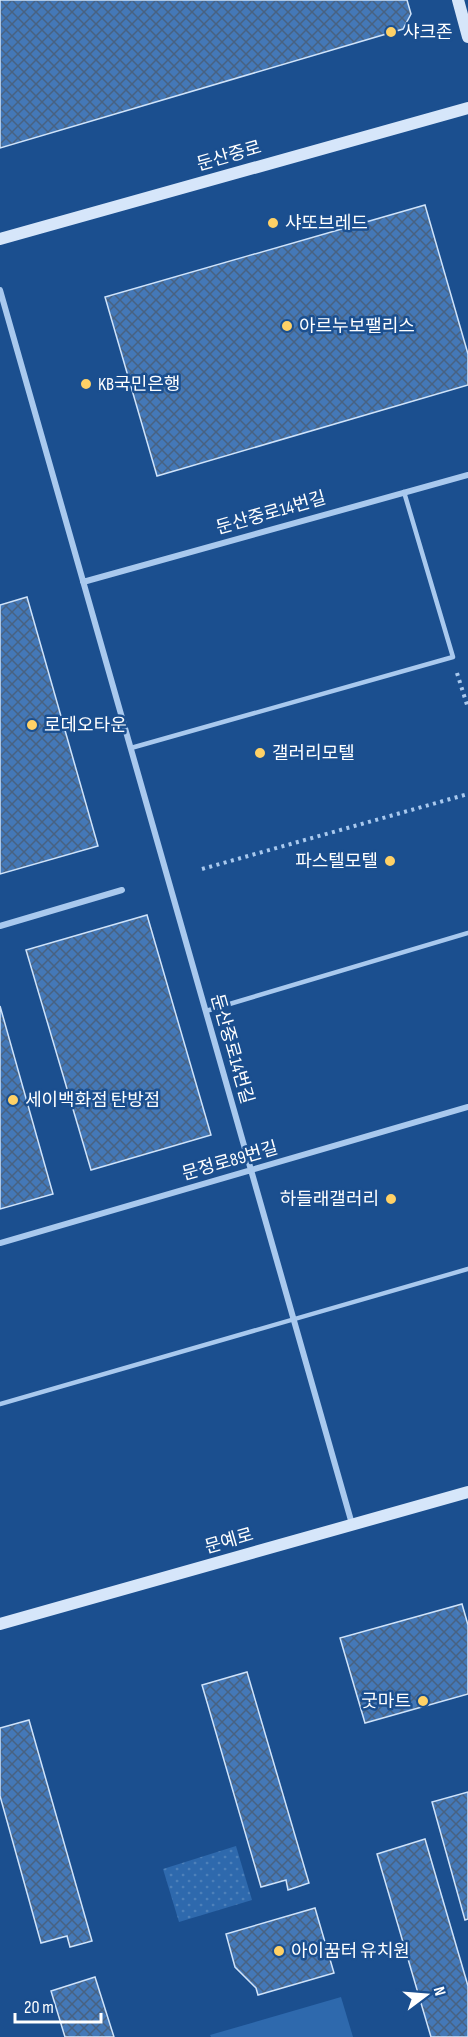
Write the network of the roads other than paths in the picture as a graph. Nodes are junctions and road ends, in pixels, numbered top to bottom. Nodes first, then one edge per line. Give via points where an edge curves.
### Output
1 (458, 0) edge
2 (468, 37) edge
3 (468, 108) edge
4 (0, 239) edge
5 (0, 290) edge
6 (468, 475) edge
7 (404, 491) junction
8 (83, 582) junction
9 (131, 748) junction
10 (122, 890) dead end
11 (0, 926) edge
12 (468, 933) edge
13 (206, 1011) junction
14 (468, 1107) edge
15 (251, 1170) junction
16 (0, 1243) edge
17 (468, 1269) edge
18 (294, 1319) junction
19 (0, 1404) edge
20 (467, 1495) edge
21 (353, 1525) junction
22 (0, 1624) edge

1 - 2 main road
3 - 4 main road, 둔산중로
5 - 8 street, 둔산중로14번길
6 - 7 street, 둔산중로14번길
7 - 8 street, 둔산중로14번길
7 - 9 lane via 453,657
8 - 9 street, 둔산중로14번길
9 - 13 street, 둔산중로14번길
10 - 11 street
12 - 13 lane
13 - 15 street, 둔산중로14번길
14 - 15 street, 문정로89번길
15 - 16 street, 문정로89번길
15 - 18 street, 둔산중로14번길
17 - 18 lane
18 - 19 lane
18 - 21 street, 둔산중로14번길
20 - 21 main road, 문예로
21 - 22 main road, 문예로

